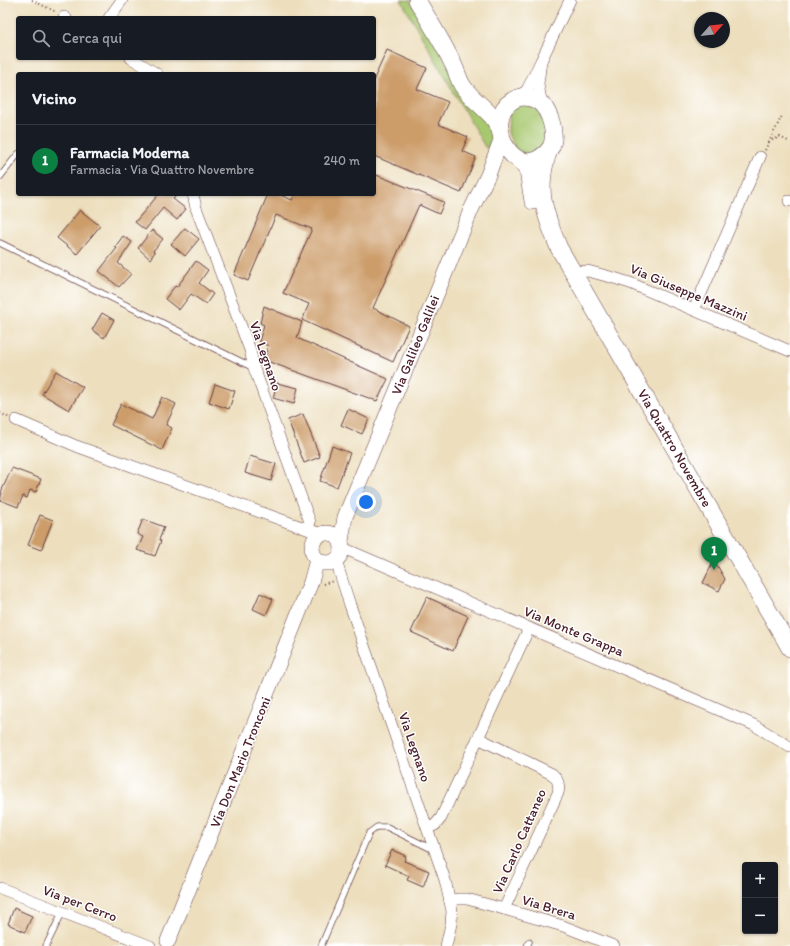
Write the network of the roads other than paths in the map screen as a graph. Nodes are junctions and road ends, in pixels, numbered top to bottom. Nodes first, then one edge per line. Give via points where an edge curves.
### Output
1 (122, 0) edge
2 (417, 0) edge
3 (570, 0) edge
4 (111, 16) edge
5 (134, 60) edge
6 (541, 60) junction
7 (452, 63) junction
8 (154, 72) edge
9 (516, 98) junction
10 (542, 106) junction
11 (502, 137) junction
12 (549, 150) junction
13 (16, 157) edge
14 (760, 157) road end
15 (519, 160) junction
16 (488, 175) junction
17 (0, 177) edge
18 (193, 196) edge
19 (0, 243) edge
20 (559, 248) junction
21 (573, 272) junction
22 (694, 310) junction
23 (790, 351) edge
24 (254, 368) junction
25 (16, 420) dead end
26 (328, 546) junction
27 (529, 628) junction
28 (790, 648) edge
29 (478, 738) junction
30 (790, 747) edge
31 (428, 828) junction
32 (435, 851) junction
33 (0, 888) edge
34 (450, 901) junction
35 (504, 909) junction
36 (62, 913) junction
37 (166, 944) edge
38 (46, 946) edge
39 (150, 946) edge
40 (321, 946) edge
41 (446, 946) edge
42 (614, 946) edge

1 - 4 street
2 - 7 main road
3 - 6 street
5 - 8 street
6 - 9 street via 527,90
6 - 10 street via 538,84
7 - 9 main road via 469,85 485,97 496,100
7 - 11 main road via 467,93 494,118
9 - 10 main road via 529,97
9 - 11 main road via 507,104 501,114
10 - 12 main road via 553,131
11 - 15 main road via 506,149
11 - 16 street, Via Galileo Galilei
12 - 15 main road via 534,161
12 - 20 main road, Via Quattro Novembre via 541,185 545,214
13 - 17 lane
14 - 22 street
15 - 16 street, Via Galileo Galilei via 503,160 494,166
15 - 20 main road, Via Quattro Novembre via 529,175 537,217 548,236
16 - 26 street, Via Galileo Galilei via 468,217 345,517
18 - 24 street, Via Legnano via 250,350
19 - 24 lane
20 - 21 main road, Via Quattro Novembre
21 - 22 street, Via Giuseppe Mazzini via 588,271 614,278
21 - 28 main road, Via Quattro Novembre
22 - 23 street, Via Giuseppe Mazzini
24 - 26 street, Via Legnano via 310,522
25 - 26 street, Via Monte Grappa
26 - 27 street, Via Monte Grappa
26 - 31 street, Via Legnano
26 - 37 street, Via Don Mario Tronconi via 311,582
27 - 29 street
27 - 30 street, Via Monte Grappa via 754,725
29 - 31 street via 440,818 435,825
29 - 35 street, Via Carlo Cattaneo via 552,774 558,782 558,793
31 - 32 street, Via Legnano
32 - 34 street, Via Legnano
32 - 40 lane via 387,827 377,827 369,833
33 - 36 street, Via per Cerro
34 - 35 street, Via Brera via 467,899
34 - 41 street, Via Legnano via 451,924
35 - 42 street, Via Brera via 563,926
36 - 38 lane
36 - 39 street, Via per Cerro

